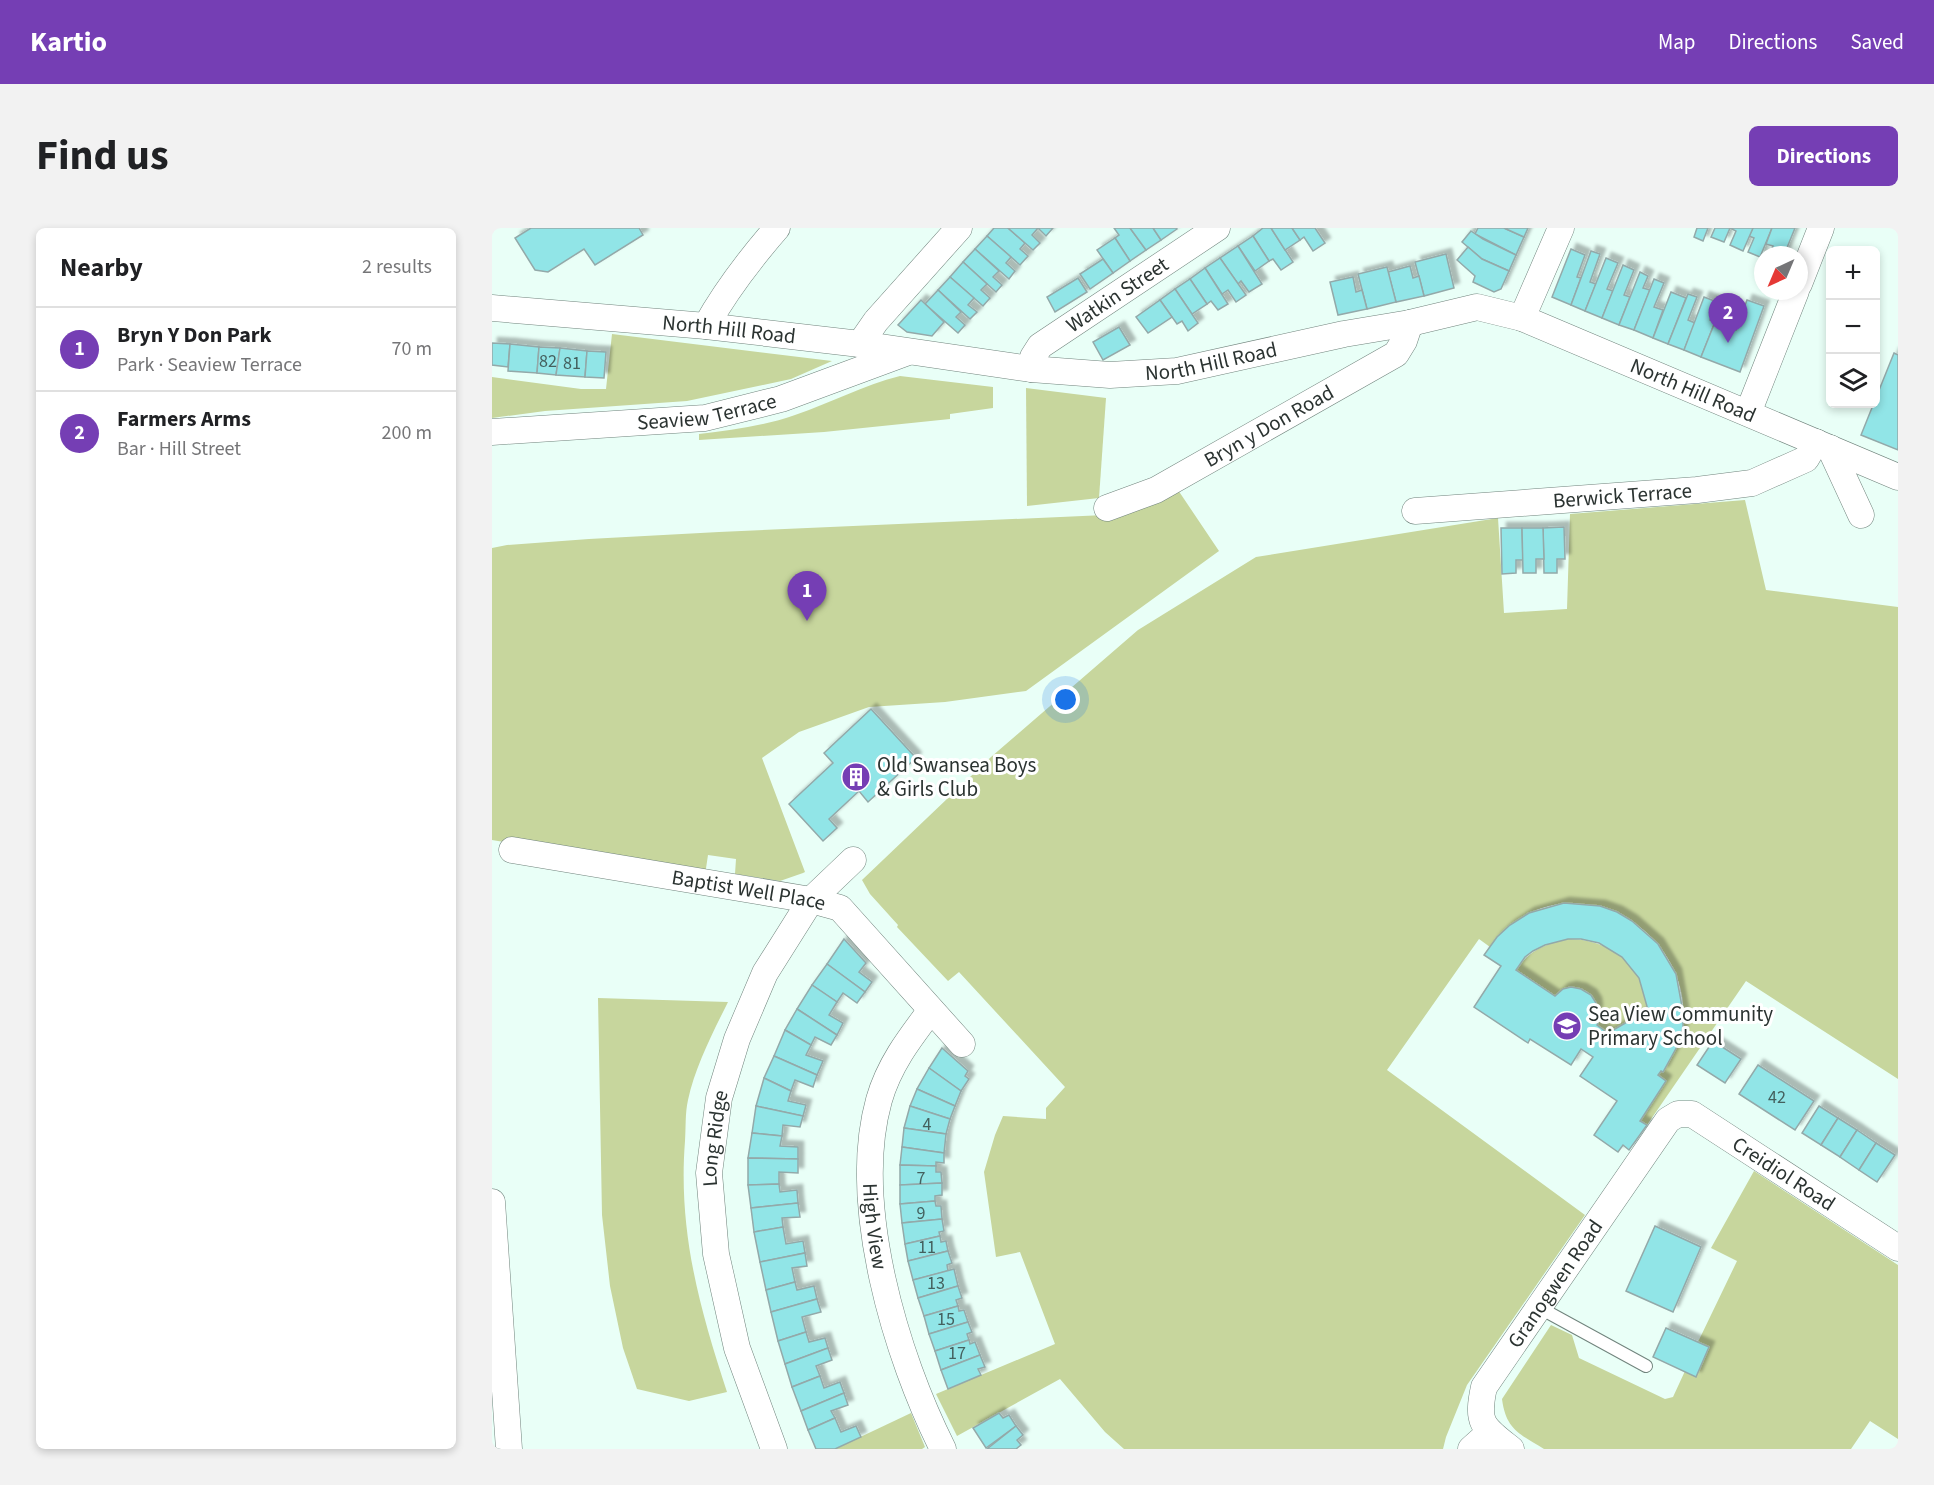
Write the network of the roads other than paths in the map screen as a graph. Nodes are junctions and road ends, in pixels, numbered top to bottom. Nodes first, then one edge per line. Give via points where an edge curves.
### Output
1 (777, 228) edge
2 (959, 228) edge
3 (1216, 228) edge
4 (1561, 228) edge
5 (1821, 228) edge
6 (1808, 261) edge
7 (1792, 300) edge
8 (492, 308) edge
9 (1522, 318) junction
10 (1410, 323) junction
11 (706, 326) junction
12 (860, 344) junction
13 (911, 351) junction
14 (1030, 369) junction
15 (1748, 413) junction
16 (492, 432) edge
17 (1823, 445) junction
18 (1898, 477) edge
19 (1107, 508) dead end
20 (1415, 511) dead end
21 (1861, 515) dead end
22 (512, 850) dead end
23 (853, 860) dead end
24 (811, 900) junction
25 (931, 1010) junction
26 (962, 1044) dead end
27 (1668, 1120) joint
28 (492, 1202) edge
29 (1898, 1248) edge
30 (1540, 1308) junction
31 (1646, 1366) dead end
32 (1481, 1440) edge
33 (509, 1449) edge
34 (774, 1449) edge
35 (943, 1449) edge
36 (1511, 1449) edge

1 - 11 street via 744,266
2 - 12 street
3 - 14 street, Watkin Street via 1040,346
4 - 9 street
5 - 6 street
7 - 15 street
8 - 11 street, North Hill Road
9 - 10 street, North Hill Road via 1477,307
9 - 15 street, North Hill Road
10 - 14 street, North Hill Road via 1177,371 1110,375
10 - 19 street, Bryn y Don Road via 1396,354 1156,490
11 - 12 street, North Hill Road
12 - 13 street, North Hill Road
13 - 14 street, North Hill Road
13 - 16 street, Seaview Terrace via 781,399 705,418
15 - 17 street, North Hill Road
17 - 18 street, North Hill Road
17 - 20 street, Berwick Terrace via 1806,459 1752,483
17 - 21 street
22 - 24 street, Baptist Well Place
23 - 24 street, Long Ridge
24 - 25 street, Baptist Well Place via 840,908
24 - 34 street, Long Ridge via 765,973 737,1039 719,1098 709,1173 716,1254 735,1338
25 - 26 street, Baptist Well Place
25 - 35 street, High View via 898,1054 879,1100 870,1175 875,1247 894,1322 928,1420
27 - 29 street, Creidiol Road via 1678,1114 1692,1114
27 - 30 street, Granogwen Road
28 - 33 street
30 - 31 lane
30 - 32 street, Granogwen Road via 1484,1387 1480,1404
32 - 36 street

